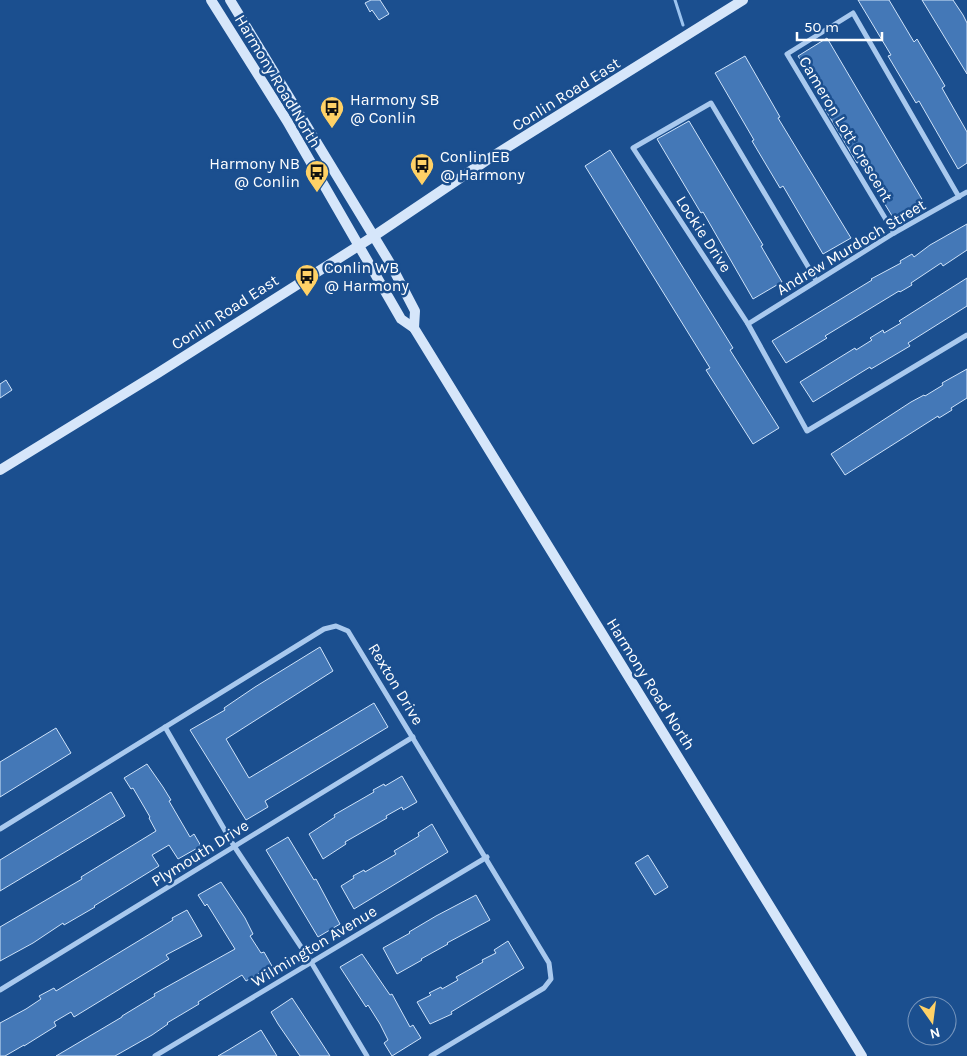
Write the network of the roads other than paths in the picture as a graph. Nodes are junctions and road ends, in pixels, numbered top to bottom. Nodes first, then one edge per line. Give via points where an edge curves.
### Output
1 (211, 0) edge
2 (230, 0) edge
3 (743, 0) edge
4 (967, 192) edge
5 (959, 197) junction
6 (894, 234) junction
7 (374, 236) junction
8 (358, 245) junction
9 (816, 280) junction
10 (748, 324) junction
11 (414, 328) junction
12 (967, 335) edge
13 (0, 470) edge
14 (164, 727) junction
15 (413, 736) junction
16 (0, 829) edge
17 (234, 846) junction
18 (486, 857) junction
19 (311, 962) junction
20 (0, 990) edge
21 (155, 1056) edge
22 (367, 1056) edge
23 (431, 1056) edge
24 (862, 1056) edge

1 - 8 main road, Harmony Road North via 287,121
2 - 7 main road, Harmony Road North
3 - 7 main road, Conlin Road East via 490,158
4 - 5 street, Andrew Murdoch Street
5 - 6 street, Andrew Murdoch Street
5 - 6 street, Cameron Lott Crescent via 852,13 787,54
6 - 9 street, Andrew Murdoch Street
7 - 8 main road, Conlin Road East
7 - 11 main road, Harmony Road North via 416,311
8 - 11 main road, Harmony Road North via 401,319
8 - 13 main road, Conlin Road East
9 - 10 street, Andrew Murdoch Street
9 - 10 street, Lockie Drive via 711,103 633,148
10 - 12 street, Lockie Drive via 807,431
11 - 24 main road, Harmony Road North
14 - 15 street, Rexton Drive via 324,629 336,626 348,631
14 - 16 street, Rexton Drive
14 - 17 street
15 - 17 street, Plymouth Drive
15 - 18 street, Rexton Drive
17 - 19 street
17 - 20 street, Plymouth Drive
18 - 19 street, Wilmington Avenue
18 - 23 street, Rexton Drive via 549,963 551,979 544,988
19 - 21 street, Wilmington Avenue
19 - 22 street

